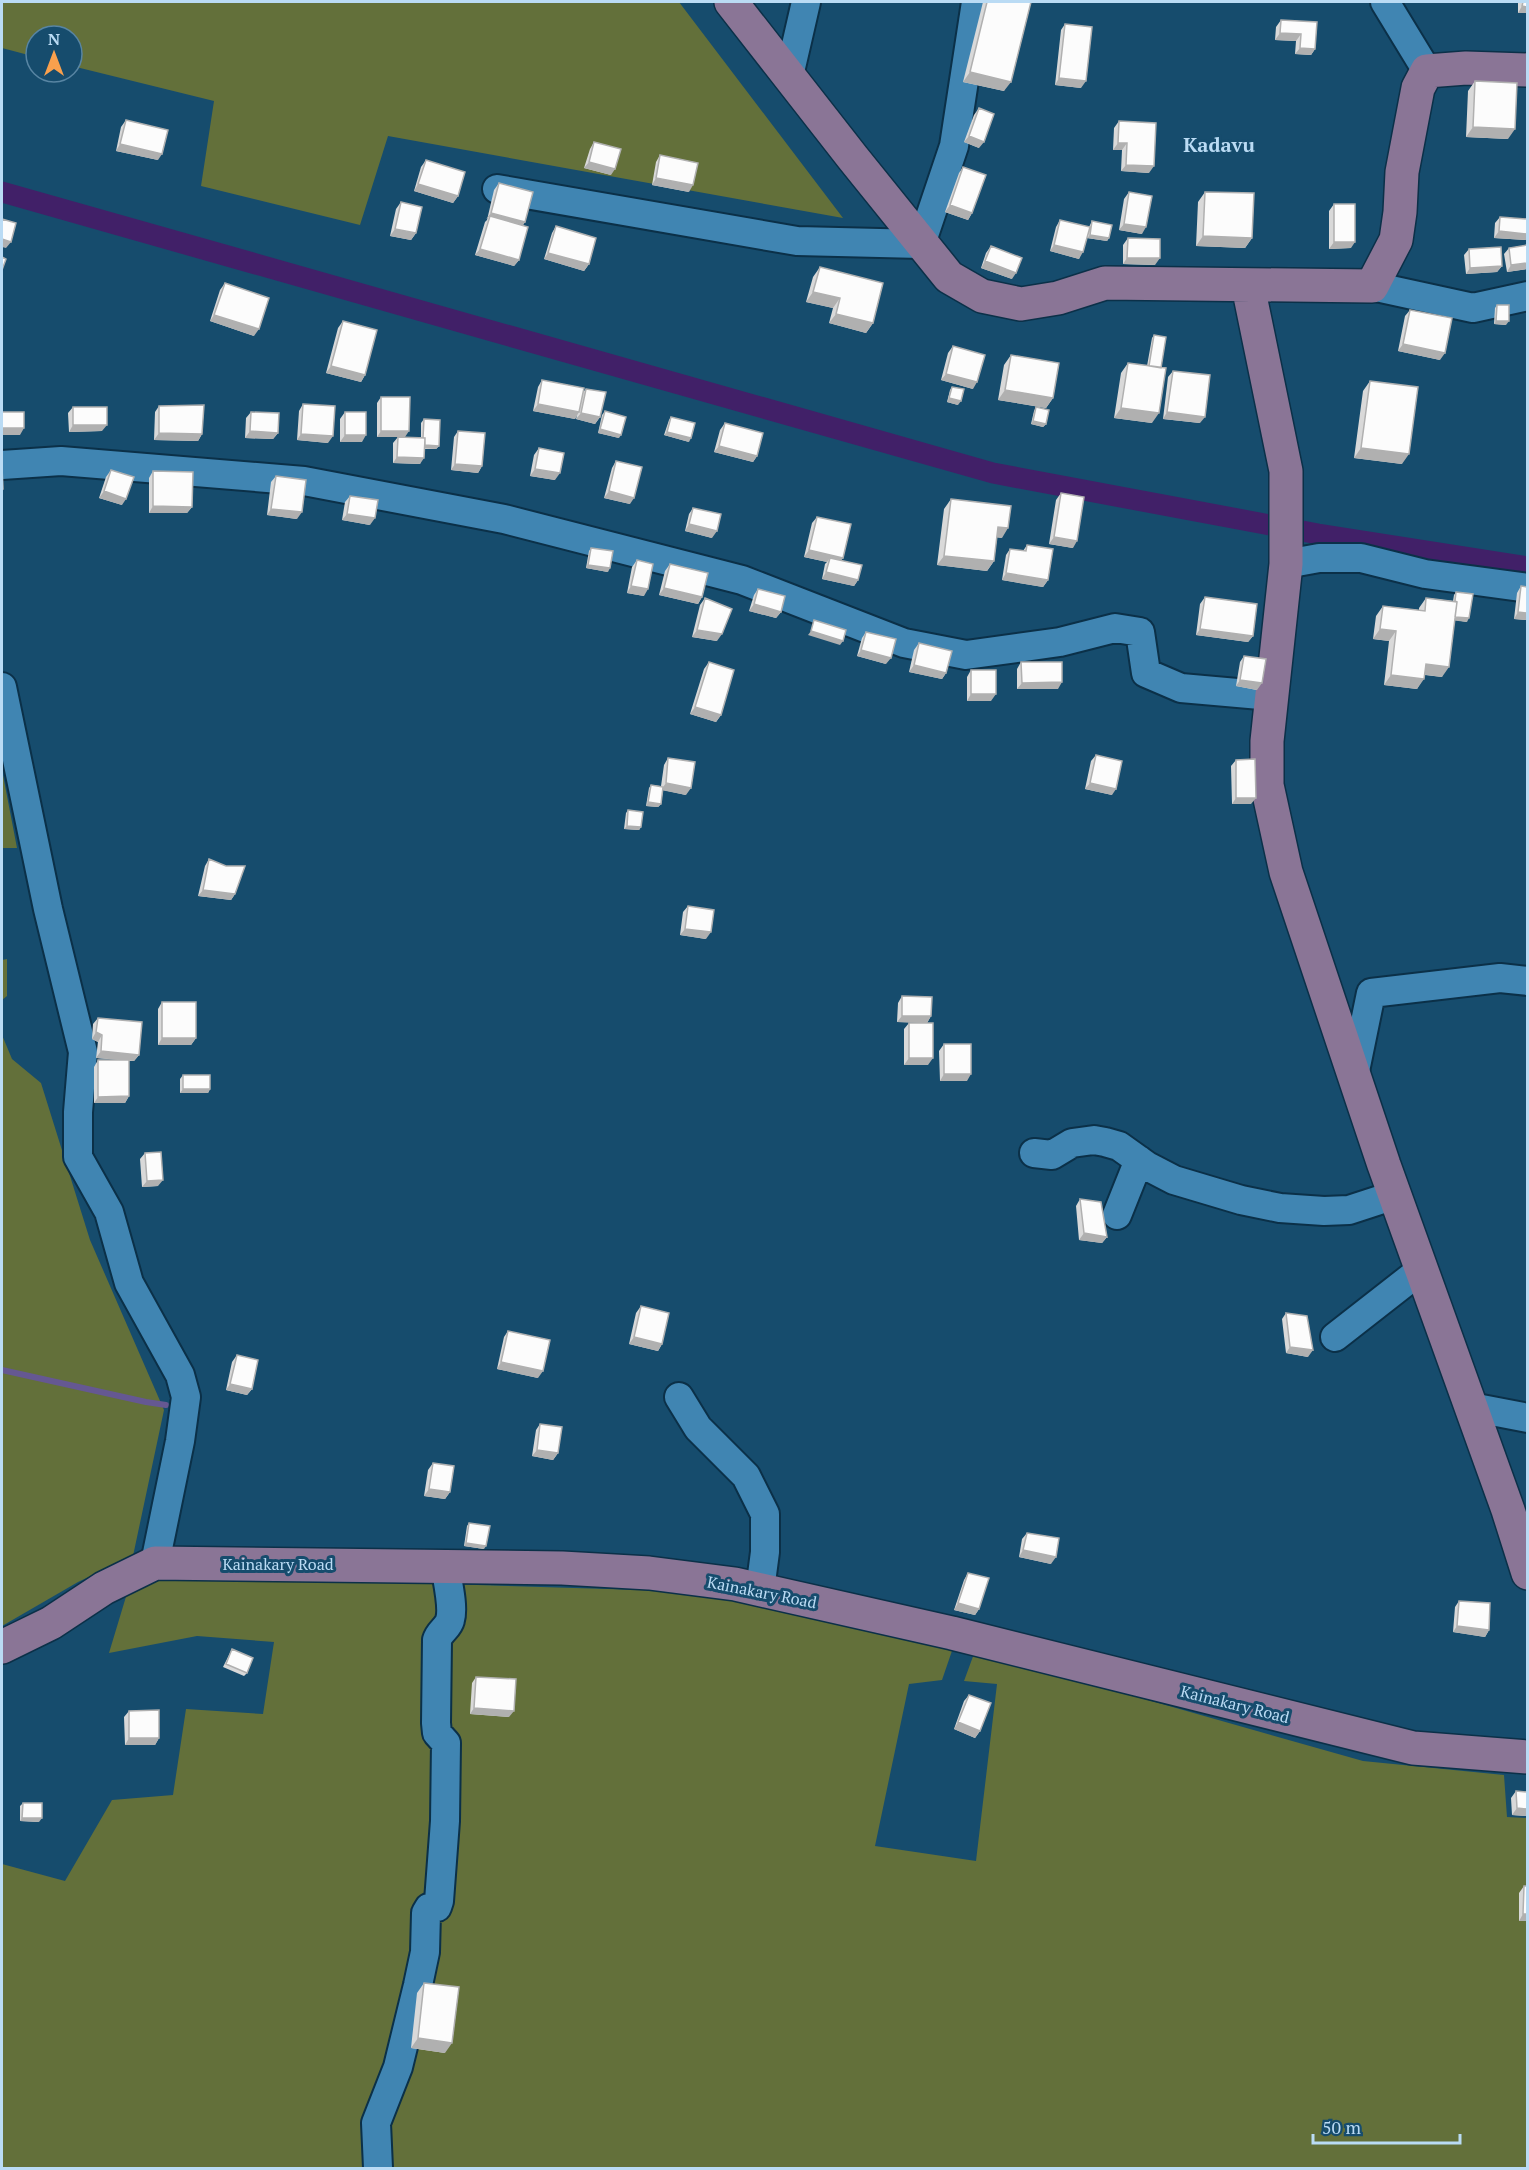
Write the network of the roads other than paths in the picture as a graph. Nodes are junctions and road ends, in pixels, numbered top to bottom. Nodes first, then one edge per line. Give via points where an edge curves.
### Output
1 (731, 2) edge
2 (806, 2) edge
3 (976, 2) edge
4 (1384, 2) edge
5 (1527, 69) edge
6 (1427, 71) junction
7 (789, 76) junction
8 (497, 189) edge
9 (921, 244) junction
10 (1248, 286) junction
11 (1372, 286) junction
12 (1527, 296) edge
13 (2, 465) edge
14 (1286, 556) junction
15 (1527, 588) edge
16 (2, 687) edge
17 (1272, 696) junction
18 (1527, 981) edge
19 (1354, 1076) junction
20 (1034, 1154) dead end
21 (1139, 1160) junction
22 (1395, 1195) junction
23 (1117, 1215) dead end
24 (1422, 1269) junction
25 (1335, 1336) dead end
26 (679, 1397) dead end
27 (1471, 1407) junction
28 (1527, 1418) edge
29 (155, 1563) junction
30 (445, 1565) junction
31 (1527, 1573) edge
32 (760, 1590) junction
33 (2, 1647) edge
34 (1527, 1757) edge
35 (378, 2169) edge

1 - 7 main road
2 - 7 street
3 - 9 street via 954,147
4 - 6 street
5 - 6 main road
6 - 11 main road via 1418,88 1402,172 1396,240
7 - 9 main road
8 - 9 street via 797,241
9 - 10 main road via 949,277 982,296 1021,304 1058,298 1106,283
10 - 11 main road
10 - 14 main road via 1286,471
11 - 12 street via 1473,308
13 - 17 street via 61,461 304,481 504,519 742,580 904,644 966,655 1060,642 1115,628 1140,632 1146,673 1181,688
14 - 15 street via 1361,558 1425,573
14 - 17 main road
16 - 29 street via 48,909 83,1052 78,1157 109,1212 129,1283 180,1375 186,1397
17 - 19 main road via 1267,785 1276,828 1286,872
18 - 19 street via 1500,978 1371,993
19 - 22 main road
20 - 21 street via 1052,1155 1072,1143 1094,1140 1119,1146
21 - 22 street via 1174,1180 1280,1208 1349,1209
21 - 23 street
22 - 24 main road
24 - 25 street
24 - 27 main road
26 - 32 street via 698,1428 746,1476 765,1514
27 - 28 street
27 - 31 main road
29 - 30 main road, Kainakary Road
29 - 33 main road, Kainakary Road
30 - 32 main road, Kainakary Road via 649,1573
30 - 35 street via 451,1611 450,1620 437,1640 436,1730 446,1743 446,1821 439,1901 437,1907 426,1912 423,1963 416,1995 398,2067 376,2123
32 - 34 main road, Kainakary Road via 952,1633 1413,1748

